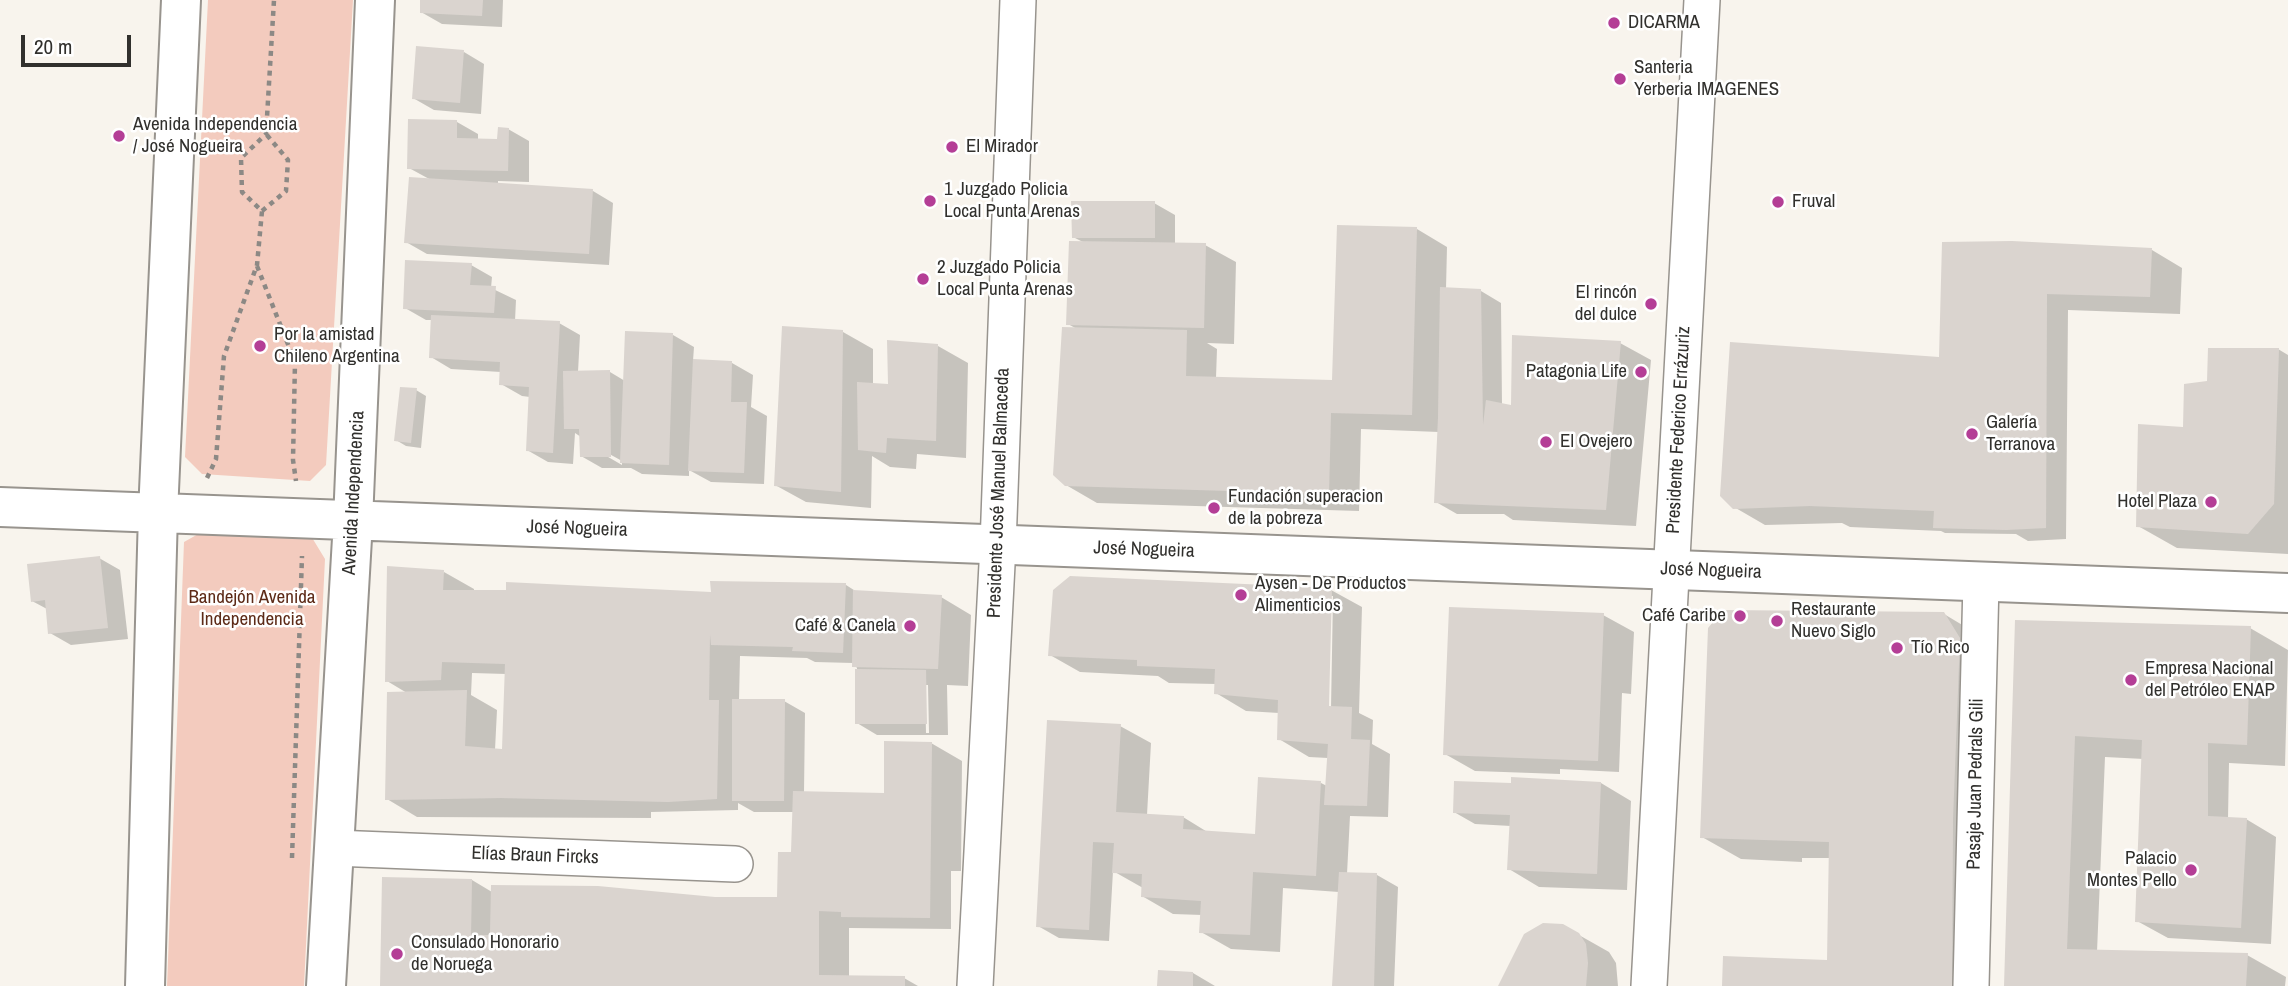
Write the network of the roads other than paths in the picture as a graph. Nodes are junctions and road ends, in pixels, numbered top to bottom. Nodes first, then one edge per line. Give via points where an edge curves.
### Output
1 (181, 0) edge
2 (375, 0) edge
3 (1018, 0) edge
4 (1702, 0) edge
5 (0, 507) edge
6 (175, 514) junction
7 (353, 521) junction
8 (998, 545) junction
9 (1671, 570) junction
10 (1981, 582) junction
11 (2288, 593) edge
12 (334, 848) junction
13 (735, 864) dead end
14 (145, 986) edge
15 (326, 986) edge
16 (975, 986) edge
17 (1649, 986) edge
18 (1971, 986) edge

1 - 6 main road
2 - 7 main road, Avenida Independencia
3 - 8 street, Presidente José Manuel Balmaceda
4 - 9 street, Presidente Federico Errázuriz
5 - 6 main road, José Nogueira
6 - 7 main road, José Nogueira
6 - 14 main road
7 - 8 main road, José Nogueira
7 - 12 main road, Avenida Independencia
8 - 9 main road, José Nogueira
8 - 16 street, Presidente José Manuel Balmaceda
9 - 10 main road, José Nogueira
9 - 17 street, Presidente Federico Errázuriz
10 - 11 main road, José Nogueira
10 - 18 street, Pasaje Juan Pedrals Gili
12 - 13 street, Elías Braun Fircks
12 - 15 main road, Avenida Independencia

